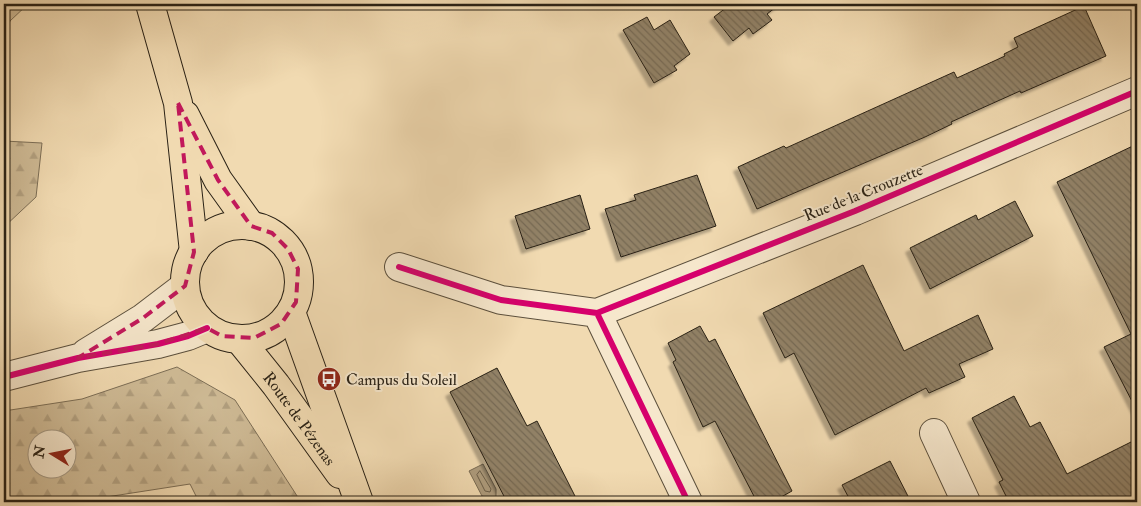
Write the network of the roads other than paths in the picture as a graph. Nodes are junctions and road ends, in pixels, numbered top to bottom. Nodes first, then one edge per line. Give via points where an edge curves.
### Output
1 (150, 4) edge
2 (1137, 91) edge
3 (178, 103) junction
4 (251, 226) junction
5 (194, 252) junction
6 (399, 267) dead end
7 (185, 286) junction
8 (291, 312) junction
9 (597, 314) junction
10 (207, 328) junction
11 (239, 339) junction
12 (78, 358) junction
13 (4, 377) edge
14 (934, 433) dead end
15 (359, 501) edge
16 (688, 502) edge
17 (966, 502) edge

1 - 3 main road
2 - 9 street, Rue de la Crouzette via 855,211
3 - 4 main road via 218,180
3 - 5 main road
4 - 5 main road via 232,226 214,232
4 - 8 main road via 272,233 294,258 299,291
5 - 7 main road via 187,268
6 - 9 street via 501,300
7 - 10 main road via 192,309
7 - 12 street via 143,318
8 - 11 main road via 268,333
8 - 15 main road, Route de Pézenas
9 - 16 street
10 - 11 main road via 222,336
10 - 12 street via 158,344
11 - 15 main road, Route de Pézenas
12 - 13 street
14 - 17 street

